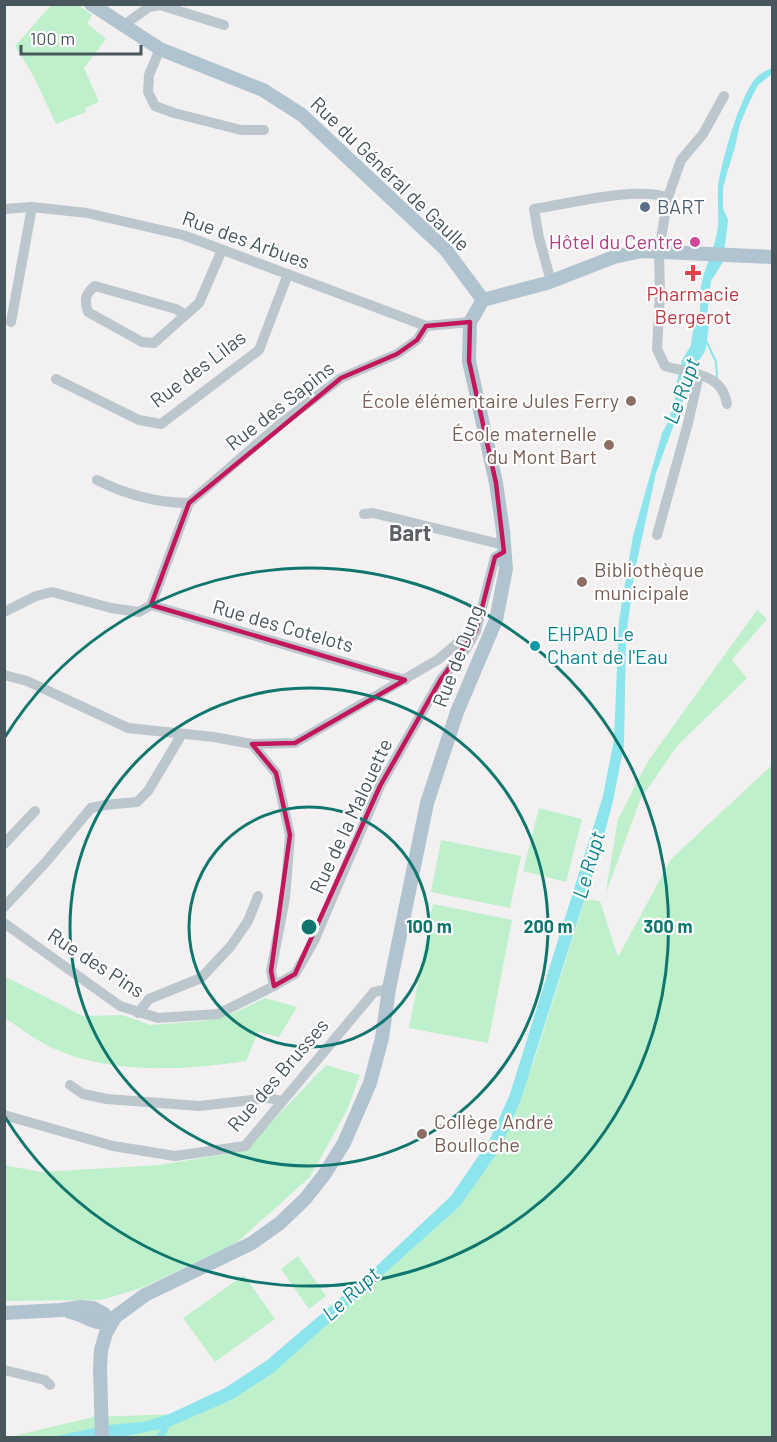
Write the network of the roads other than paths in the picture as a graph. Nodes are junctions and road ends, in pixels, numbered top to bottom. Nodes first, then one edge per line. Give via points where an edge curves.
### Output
1 (91, 4) edge
2 (160, 5) edge
3 (124, 25) junction
4 (224, 25) dead end
5 (160, 49) junction
6 (724, 96) dead end
7 (264, 130) dead end
8 (668, 198) junction
9 (32, 207) junction
10 (4, 209) edge
11 (222, 250) junction
12 (659, 251) junction
13 (772, 257) edge
14 (288, 274) junction
15 (551, 281) junction
16 (483, 300) junction
17 (186, 315) junction
18 (11, 322) dead end
19 (470, 322) junction
20 (426, 326) junction
21 (696, 375) junction
22 (56, 379) dead end
23 (727, 404) dead end
24 (97, 480) dead end
25 (189, 503) junction
26 (364, 514) dead end
27 (657, 535) dead end
28 (504, 548) junction
29 (151, 605) junction
30 (4, 612) edge
31 (476, 631) junction
32 (4, 675) edge
33 (405, 680) junction
34 (182, 734) junction
35 (252, 744) junction
36 (35, 811) dead end
37 (4, 844) edge
38 (258, 897) dead end
39 (4, 907) edge
40 (4, 923) edge
41 (274, 986) junction
42 (389, 989) junction
43 (138, 1013) junction
44 (70, 1085) dead end
45 (282, 1101) junction
46 (4, 1115) edge
47 (4, 1312) edge
48 (111, 1323) junction
49 (4, 1370) edge
50 (50, 1385) dead end
51 (102, 1437) edge

1 - 3 main road, Rue du Général de Gaulle
2 - 3 street via 149,7
2 - 4 street
3 - 5 main road, Rue du Général de Gaulle
5 - 7 street via 149,75 148,92 155,105 241,130
5 - 16 main road, Rue du Général de Gaulle via 263,90 302,115 446,250
6 - 8 street via 703,134 681,160
8 - 12 street
8 - 15 street via 652,193 631,194 534,209
9 - 10 street, Rue des Arbues
9 - 11 street, Rue des Arbues via 87,213 183,235
9 - 18 street
11 - 14 street, Rue des Arbues
11 - 17 street via 199,303
12 - 13 main road
12 - 15 main road via 614,257
12 - 21 street via 657,350 665,366
14 - 20 street, Rue des Arbues
14 - 22 street, Rue des Lilas via 259,350 161,424 139,420
15 - 16 main road
16 - 19 main road, Rue de Dung
17 - 17 street via 95,286 87,292 85,302 88,312 142,342 154,343
19 - 20 street, Rue des Arbues
19 - 28 main road, Rue de Dung via 469,361 496,483
20 - 25 street, Rue des Sapins via 417,339 397,354 341,378 279,425
21 - 23 street via 718,382
21 - 27 street via 688,423
24 - 25 street via 119,491
25 - 29 street, Rue des Sapins
26 - 28 street via 373,513
28 - 31 street, Rue de la Malouette via 495,557
28 - 42 main road, Rue de Dung via 506,569 496,620 457,712 427,803
29 - 30 street via 139,612 52,592
29 - 33 street, Rue des Cotelots
31 - 33 street
31 - 41 street, Rue de la Malouette via 441,679 380,786 300,966 295,974
32 - 34 street via 27,681 128,728
33 - 35 street via 295,742
34 - 35 street
34 - 39 street via 148,791 136,802 92,808
35 - 41 street, Rue de la Malouette via 276,773 290,835 285,898 272,970
36 - 37 street
38 - 43 street via 237,937 201,978 149,999
40 - 43 street, Rue des Pins via 120,1006
41 - 43 street, Rue des Pins via 218,1014 158,1018
42 - 45 street, Rue des Brusses via 374,992
42 - 48 main road, Rue de Dung via 378,1054 359,1113 324,1175 305,1198 252,1243 145,1295
44 - 45 street via 83,1094 107,1099 199,1106 269,1098
45 - 46 street, Rue des Brusses via 245,1146 175,1156 113,1146
47 - 48 main road via 61,1310 102,1324
48 - 51 main road via 100,1359
49 - 50 street via 45,1380

